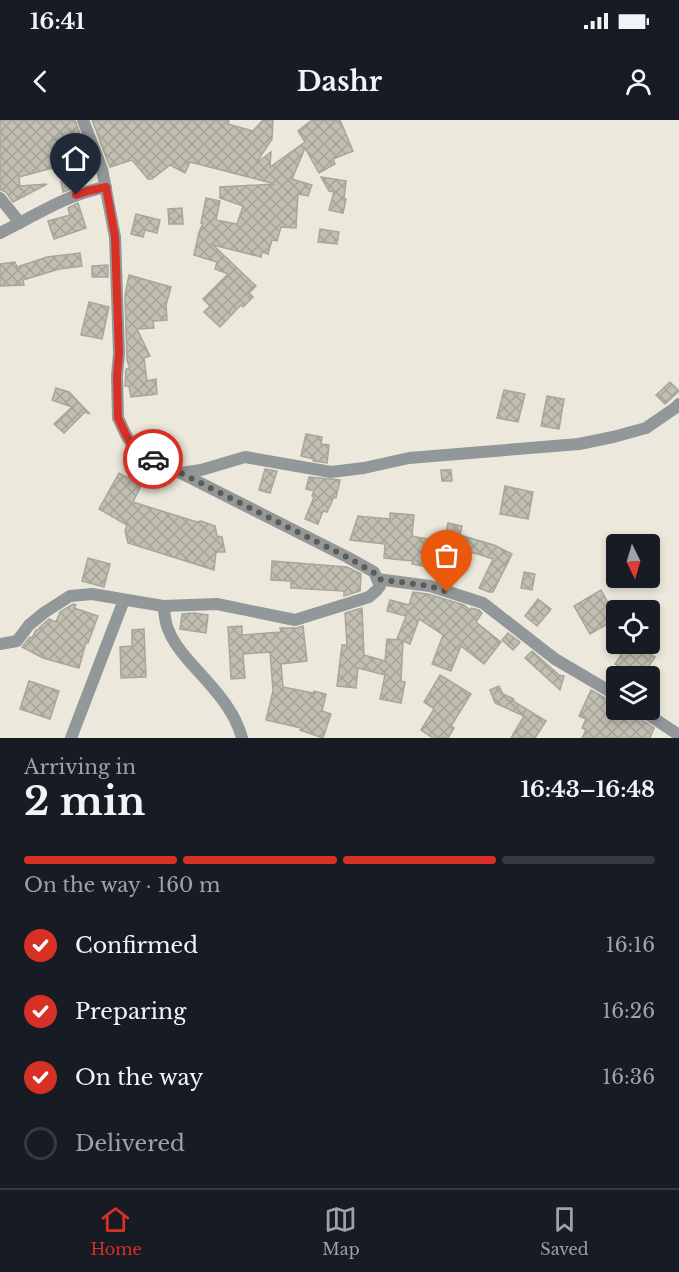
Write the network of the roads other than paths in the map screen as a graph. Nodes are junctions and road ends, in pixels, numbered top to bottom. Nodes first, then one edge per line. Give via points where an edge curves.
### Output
1 (83, 120) edge
2 (106, 187) junction
3 (0, 198) edge
4 (20, 223) junction
5 (0, 233) edge
6 (679, 404) edge
7 (181, 473) junction
8 (377, 579) junction
9 (124, 600) junction
10 (163, 606) junction
11 (0, 644) edge
12 (606, 688) edge
13 (656, 720) edge
14 (679, 735) edge
15 (71, 738) edge
16 (242, 738) edge

1 - 2 street
2 - 4 street via 64,199
2 - 7 street via 115,237 118,418 134,448
3 - 4 street
4 - 5 street
6 - 7 street via 646,428 579,444 409,458 331,472 245,457
7 - 8 street via 347,557 374,573
8 - 10 street via 380,586 369,597 295,620 216,604
8 - 12 street via 430,586 483,603 555,659
9 - 10 street
9 - 11 street via 92,594 70,596 29,625 17,642
9 - 15 street
10 - 16 street via 175,642 225,702
13 - 14 street

